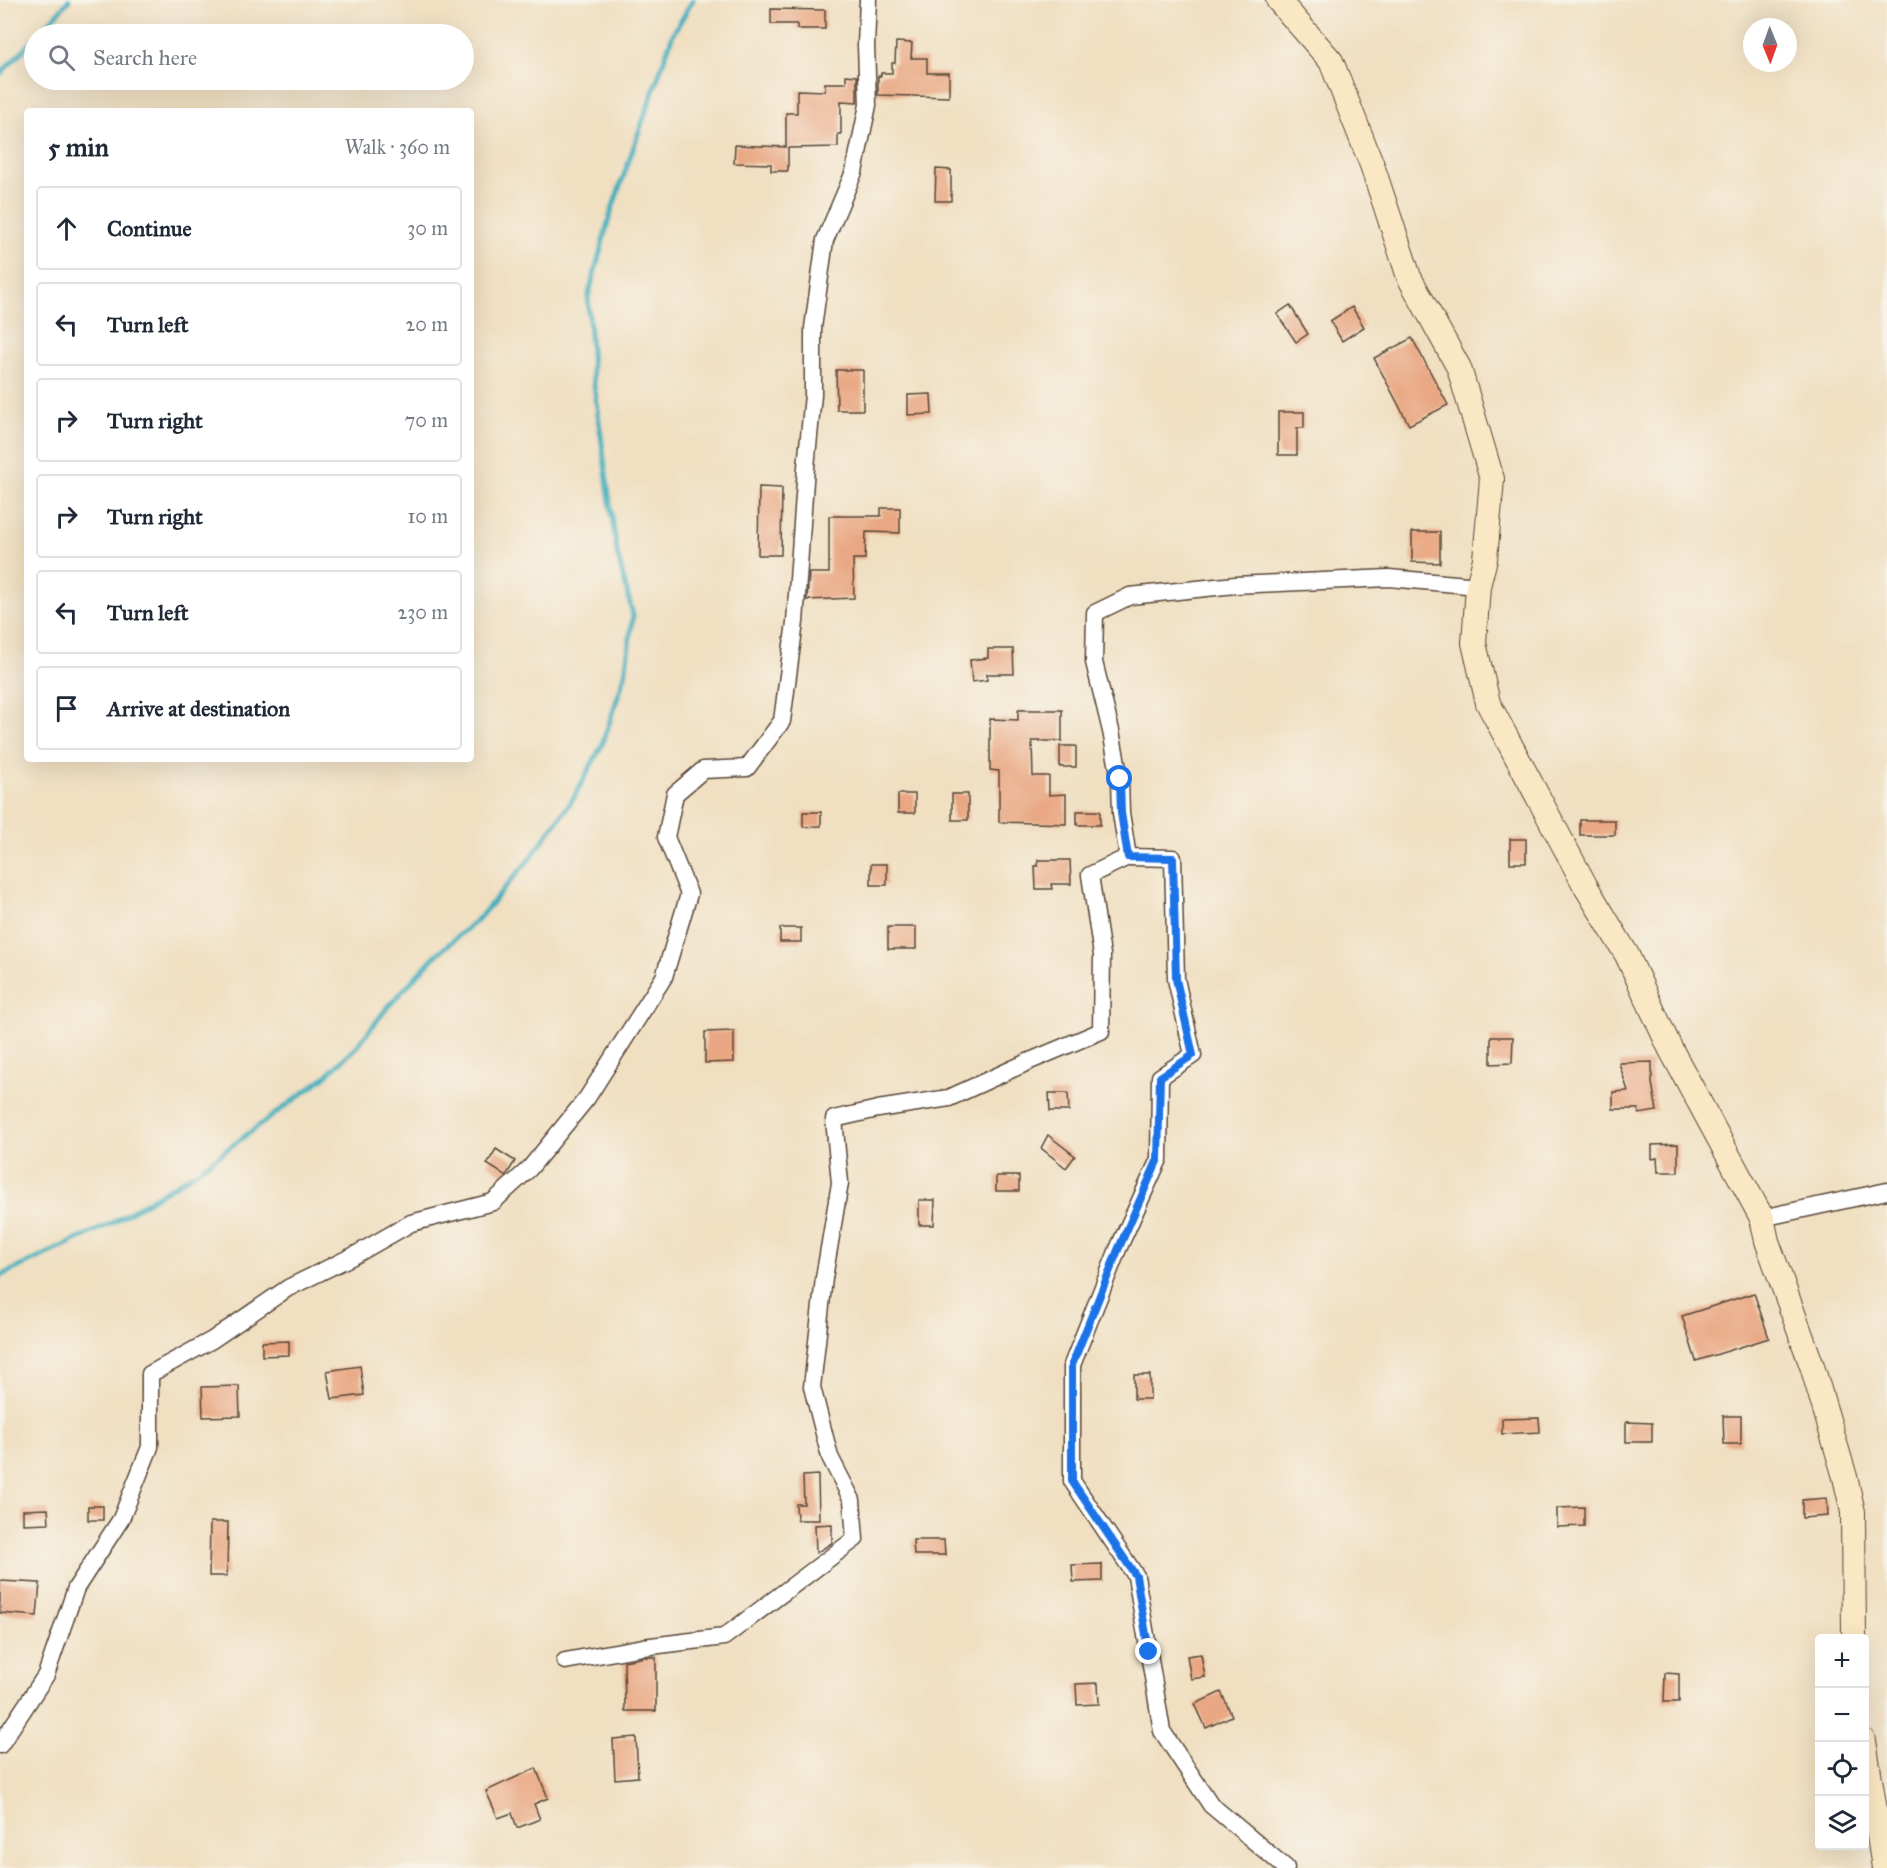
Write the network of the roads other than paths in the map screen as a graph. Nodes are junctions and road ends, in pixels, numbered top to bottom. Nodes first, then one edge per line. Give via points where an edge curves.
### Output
1 (868, 0) edge
2 (1278, 0) edge
3 (1478, 585) junction
4 (1128, 857) junction
5 (1887, 1191) edge
6 (1762, 1218) junction
7 (1854, 1634) edge
8 (564, 1661) dead end
9 (1864, 1742) edge
10 (0, 1745) edge
11 (1286, 1868) edge
12 (1884, 1868) edge

1 - 10 street via 868,105 854,172 825,240 813,328 813,395 795,622 782,721 747,768 703,770 675,794 666,837 689,894 663,976 587,1098 530,1168 493,1202 411,1223 288,1288 212,1340 150,1374 150,1447 121,1519 76,1588 46,1675
2 - 3 street via 1331,61 1372,165 1409,277 1459,368 1492,479 1485,559
3 - 4 street via 1389,578 1235,585 1130,596 1095,613 1094,662 1120,779
3 - 6 street via 1474,643 1488,703 1586,887 1627,955 1670,1048
4 - 8 street via 1090,875 1102,954 1101,1031 949,1098 834,1119 840,1183 812,1388 830,1457 852,1500 855,1539 724,1637
4 - 11 street via 1173,858 1176,979 1193,1055 1160,1077 1158,1159 1072,1365 1072,1481 1136,1576 1162,1731 1210,1805
5 - 6 street
6 - 7 street via 1845,1477 1852,1512
9 - 12 street

